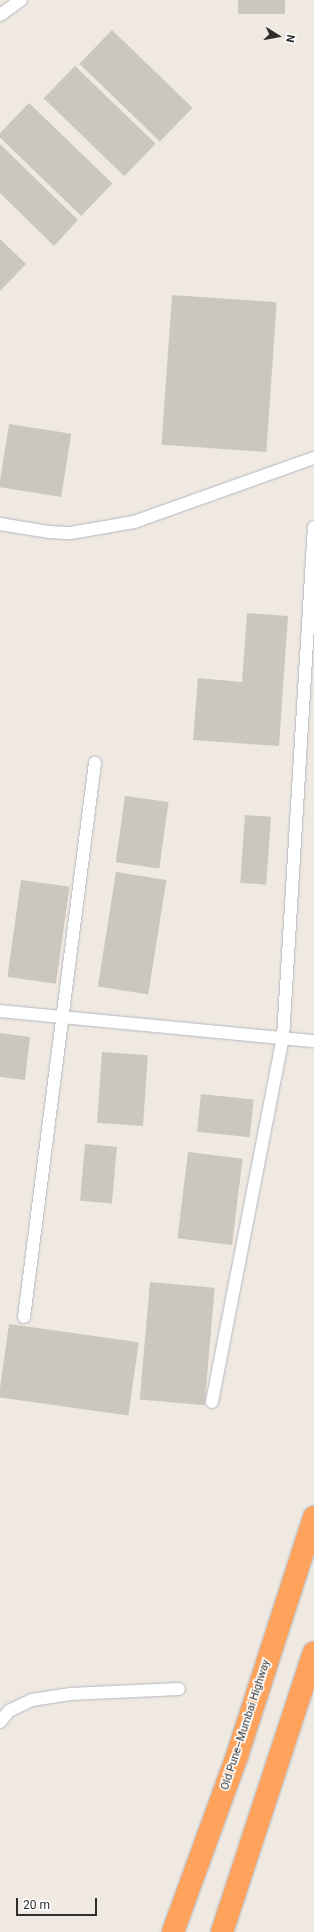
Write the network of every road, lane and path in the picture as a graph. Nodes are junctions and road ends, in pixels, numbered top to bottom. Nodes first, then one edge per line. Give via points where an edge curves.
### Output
1 (21, 0) edge
2 (0, 15) edge
3 (314, 458) edge
4 (0, 524) edge
5 (314, 527) edge
6 (95, 763) dead end
7 (0, 1010) edge
8 (65, 1017) junction
9 (283, 1038) junction
10 (314, 1041) edge
11 (24, 1317) dead end
12 (212, 1402) dead end
13 (314, 1517) edge
14 (314, 1653) edge
15 (179, 1689) dead end
16 (314, 1693) edge
17 (0, 1722) edge
18 (291, 1726) junction
19 (173, 1932) edge
20 (222, 1932) edge

1 - 2 lane
3 - 4 lane via 134,522 71,533
5 - 9 lane
6 - 8 lane
7 - 8 lane
8 - 9 lane
8 - 11 lane
9 - 10 lane
9 - 12 lane
13 - 19 highway, Old Pune–Mumbai Highway via 237,1756
14 - 18 highway
15 - 17 lane via 70,1694 32,1700 9,1711
16 - 18 highway
18 - 20 highway

